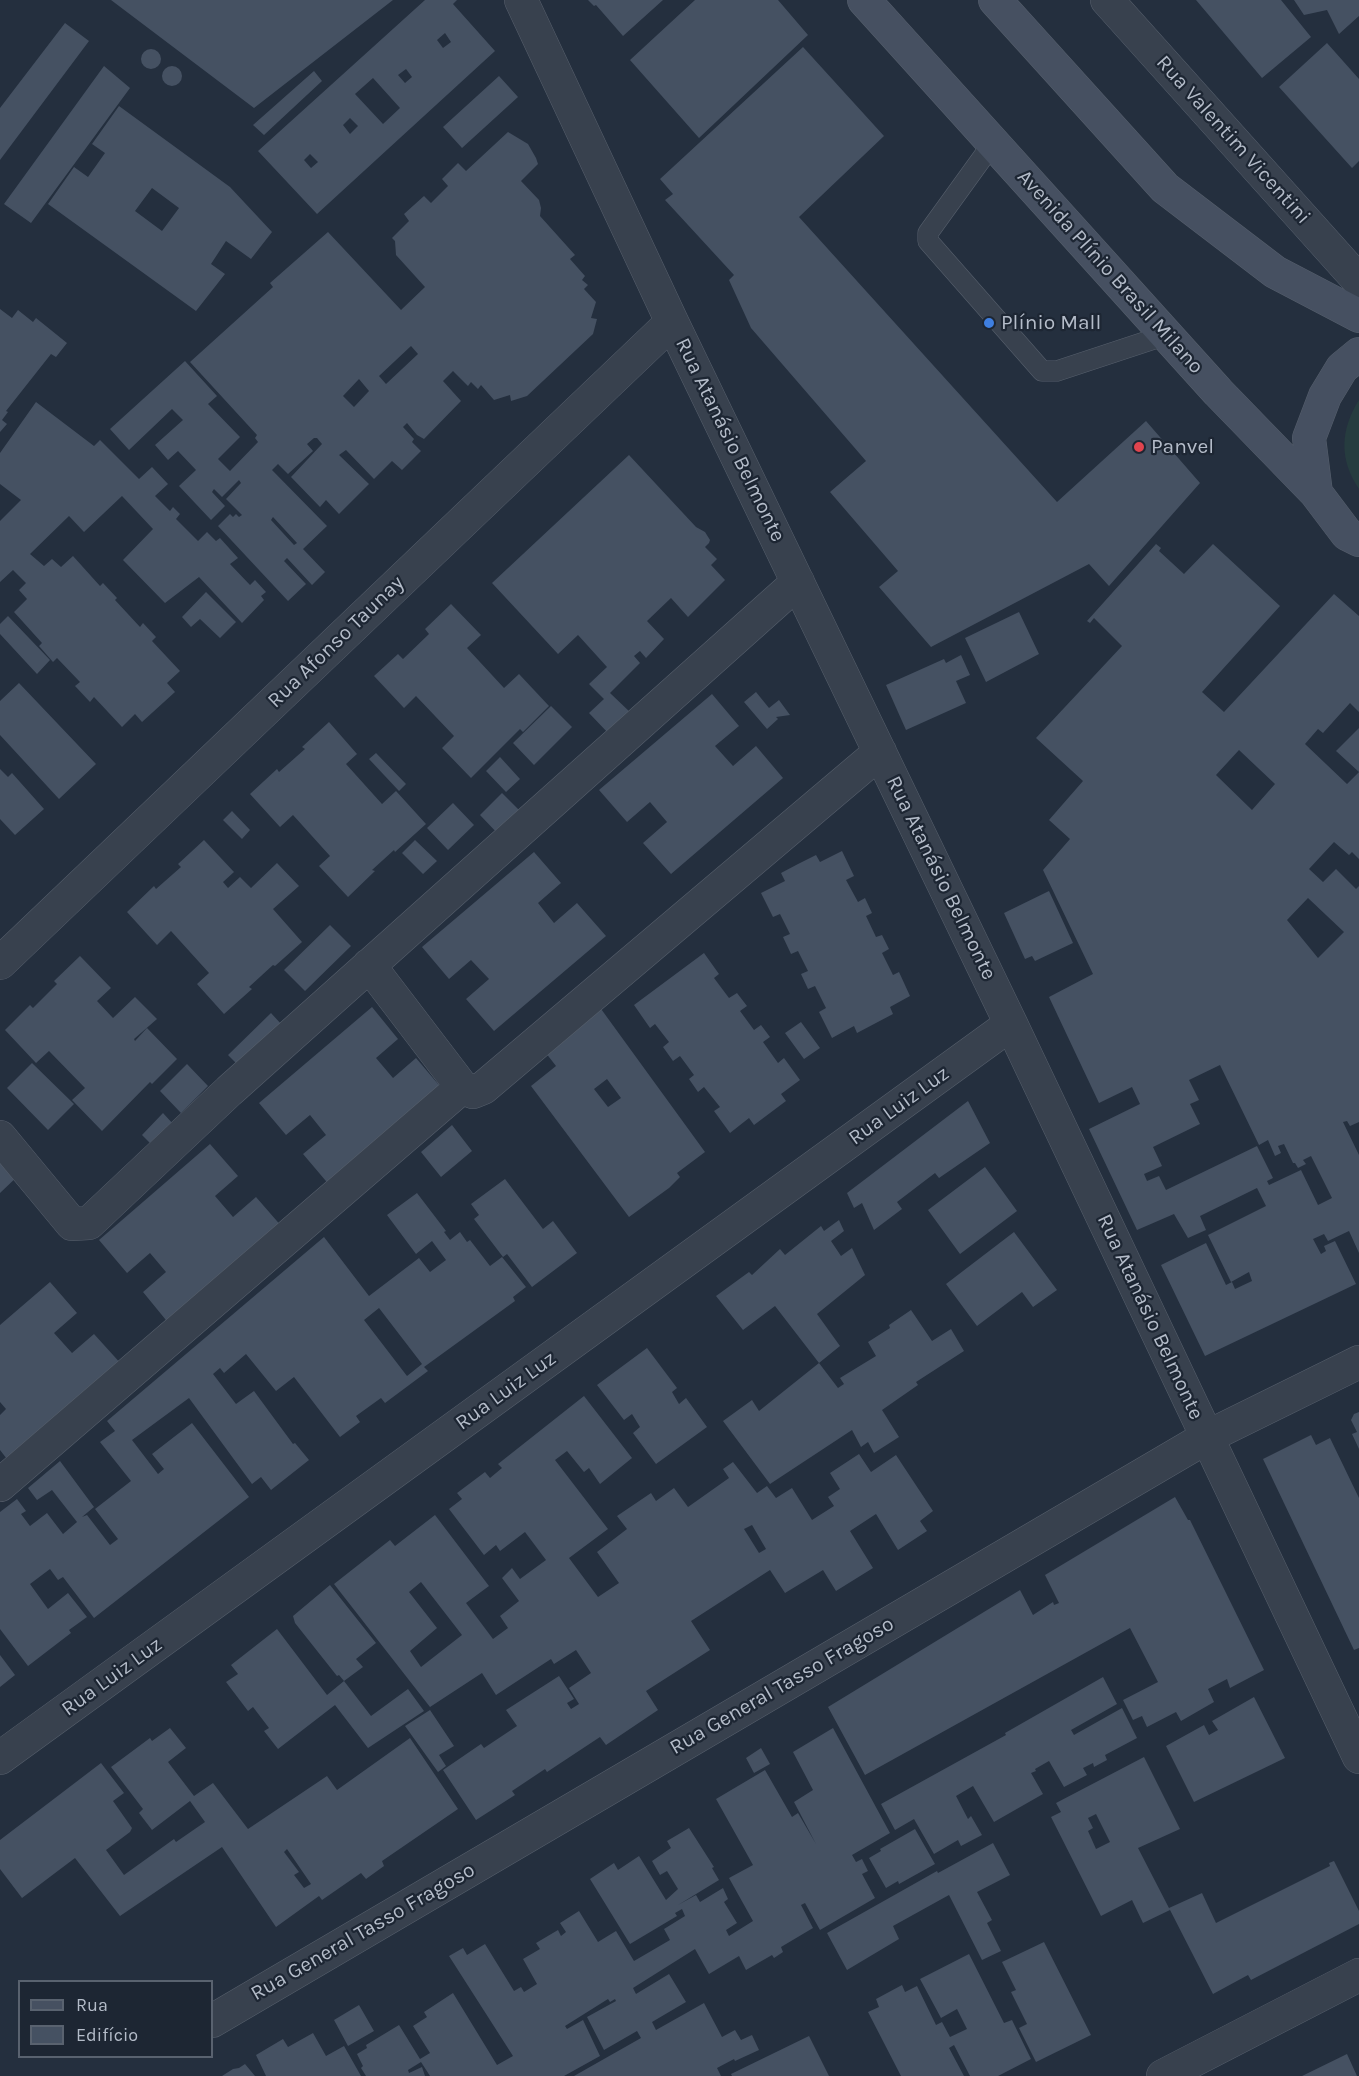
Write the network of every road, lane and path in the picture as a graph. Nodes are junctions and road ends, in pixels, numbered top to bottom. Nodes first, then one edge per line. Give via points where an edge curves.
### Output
1 (521, 0) edge
2 (864, 0) edge
3 (995, 0) edge
4 (1107, 0) edge
5 (993, 143) junction
6 (1359, 281) edge
7 (1359, 316) edge
8 (672, 322) junction
9 (1166, 335) junction
10 (1359, 354) edge
11 (1316, 493) junction
12 (1359, 540) edge
13 (798, 582) junction
14 (880, 752) junction
15 (0, 963) edge
16 (369, 965) junction
17 (1011, 1024) junction
18 (462, 1087) junction
19 (0, 1137) edge
20 (1359, 1362) edge
21 (1207, 1437) junction
22 (0, 1485) edge
23 (1359, 1757) edge
24 (0, 1758) edge
25 (1359, 1975) edge
26 (213, 2020) edge
27 (1164, 2076) edge

1 - 8 street, Rua Atanásio Belmonte
2 - 5 main road, Avenida Plínio Brasil Milano
3 - 7 main road via 1165,188 1275,272
4 - 6 street, Rua Valentim Vicentini
5 - 9 main road, Avenida Plínio Brasil Milano
5 - 9 lane via 928,233 928,241 1042,371 1057,371
8 - 13 street, Rua Atanásio Belmonte
8 - 15 street, Rua Afonso Taunay
9 - 11 main road, Avenida Plínio Brasil Milano
10 - 11 main road via 1342,368 1325,396 1309,438
11 - 12 main road, Avenida Plínio Brasil Milano via 1347,534
13 - 14 street, Rua Atanásio Belmonte
13 - 16 street
14 - 17 street, Rua Atanásio Belmonte
14 - 18 street via 483,1088 473,1092
16 - 18 street
16 - 19 street via 88,1223 72,1224
17 - 21 street, Rua Atanásio Belmonte
17 - 24 street, Rua Luiz Luz
18 - 22 street
20 - 21 street, Rua General Tasso Fragoso
21 - 23 street, Rua Atanásio Belmonte
21 - 26 street, Rua General Tasso Fragoso
25 - 27 street

